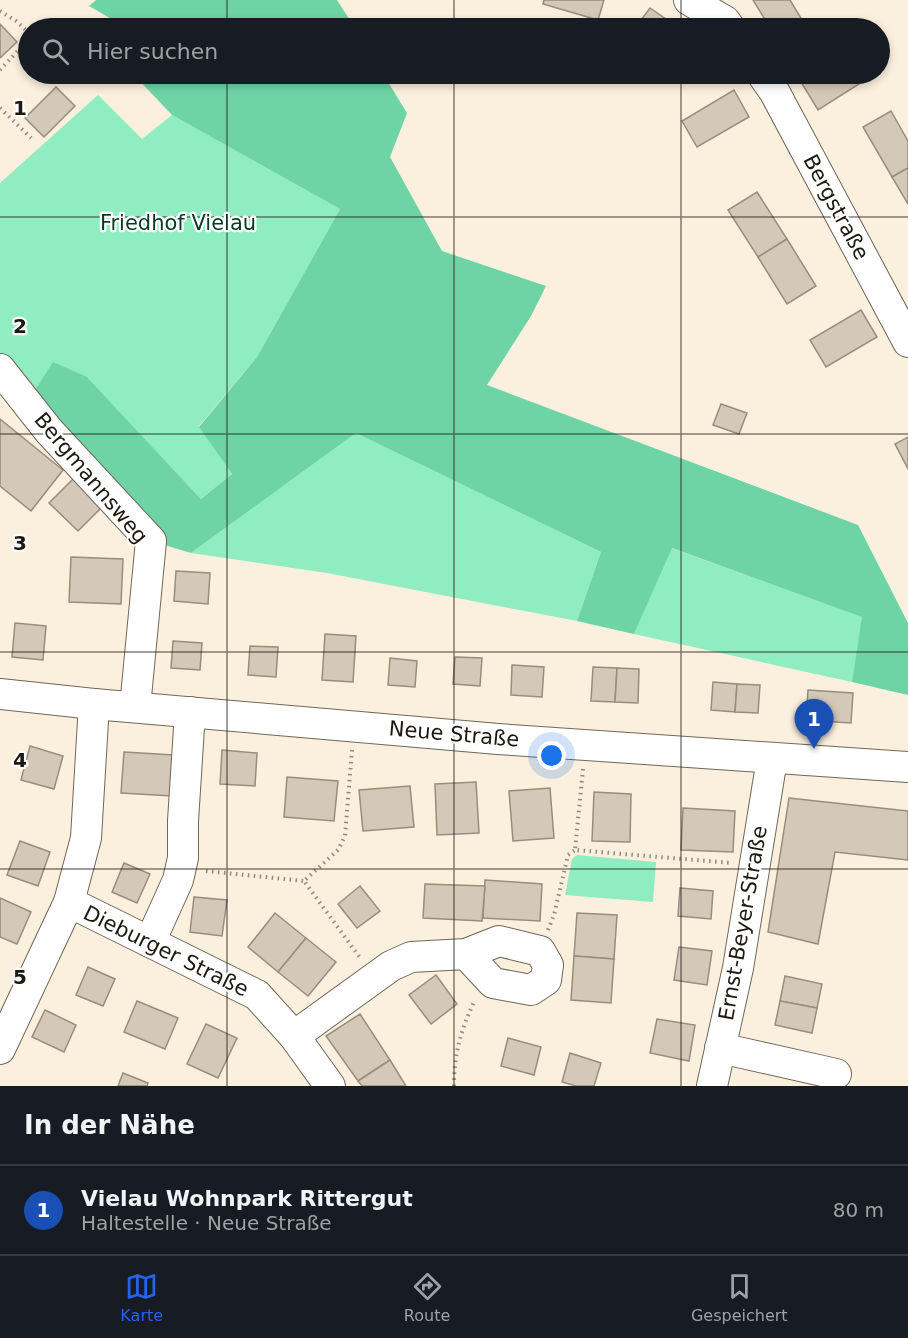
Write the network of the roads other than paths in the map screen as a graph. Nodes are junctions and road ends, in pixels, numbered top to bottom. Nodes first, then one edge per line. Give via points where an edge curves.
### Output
1 (689, 0) edge
2 (720, 18) edge
3 (769, 84) edge
4 (908, 342) edge
5 (0, 369) edge
6 (0, 694) edge
7 (94, 704) junction
8 (135, 707) junction
9 (190, 712) junction
10 (772, 759) junction
11 (908, 768) edge
12 (69, 902) junction
13 (150, 942) junction
14 (466, 954) junction
15 (294, 1036) junction
16 (0, 1048) edge
17 (720, 1048) junction
18 (836, 1074) dead end
19 (330, 1086) edge
20 (712, 1086) edge

1 - 2 street
3 - 4 street, Bergstraße
5 - 8 street, Bergmannsweg via 49,431 151,542
6 - 7 street, Neue Straße
7 - 8 street, Neue Straße
7 - 12 street via 86,838
8 - 9 street, Neue Straße
9 - 10 street, Neue Straße
9 - 13 street via 183,858 175,888
10 - 11 street, Neue Straße
10 - 17 street, Ernst-Beyer-Straße via 738,968
12 - 13 street, Dieburger Straße
12 - 16 street
13 - 15 street, Dieburger Straße via 256,995
14 - 14 street via 499,941 540,951 548,965 546,980 531,990 493,983
14 - 15 street via 411,957 391,966
15 - 19 street, Dieburger Straße
17 - 18 street
17 - 20 street, Ernst-Beyer-Straße

